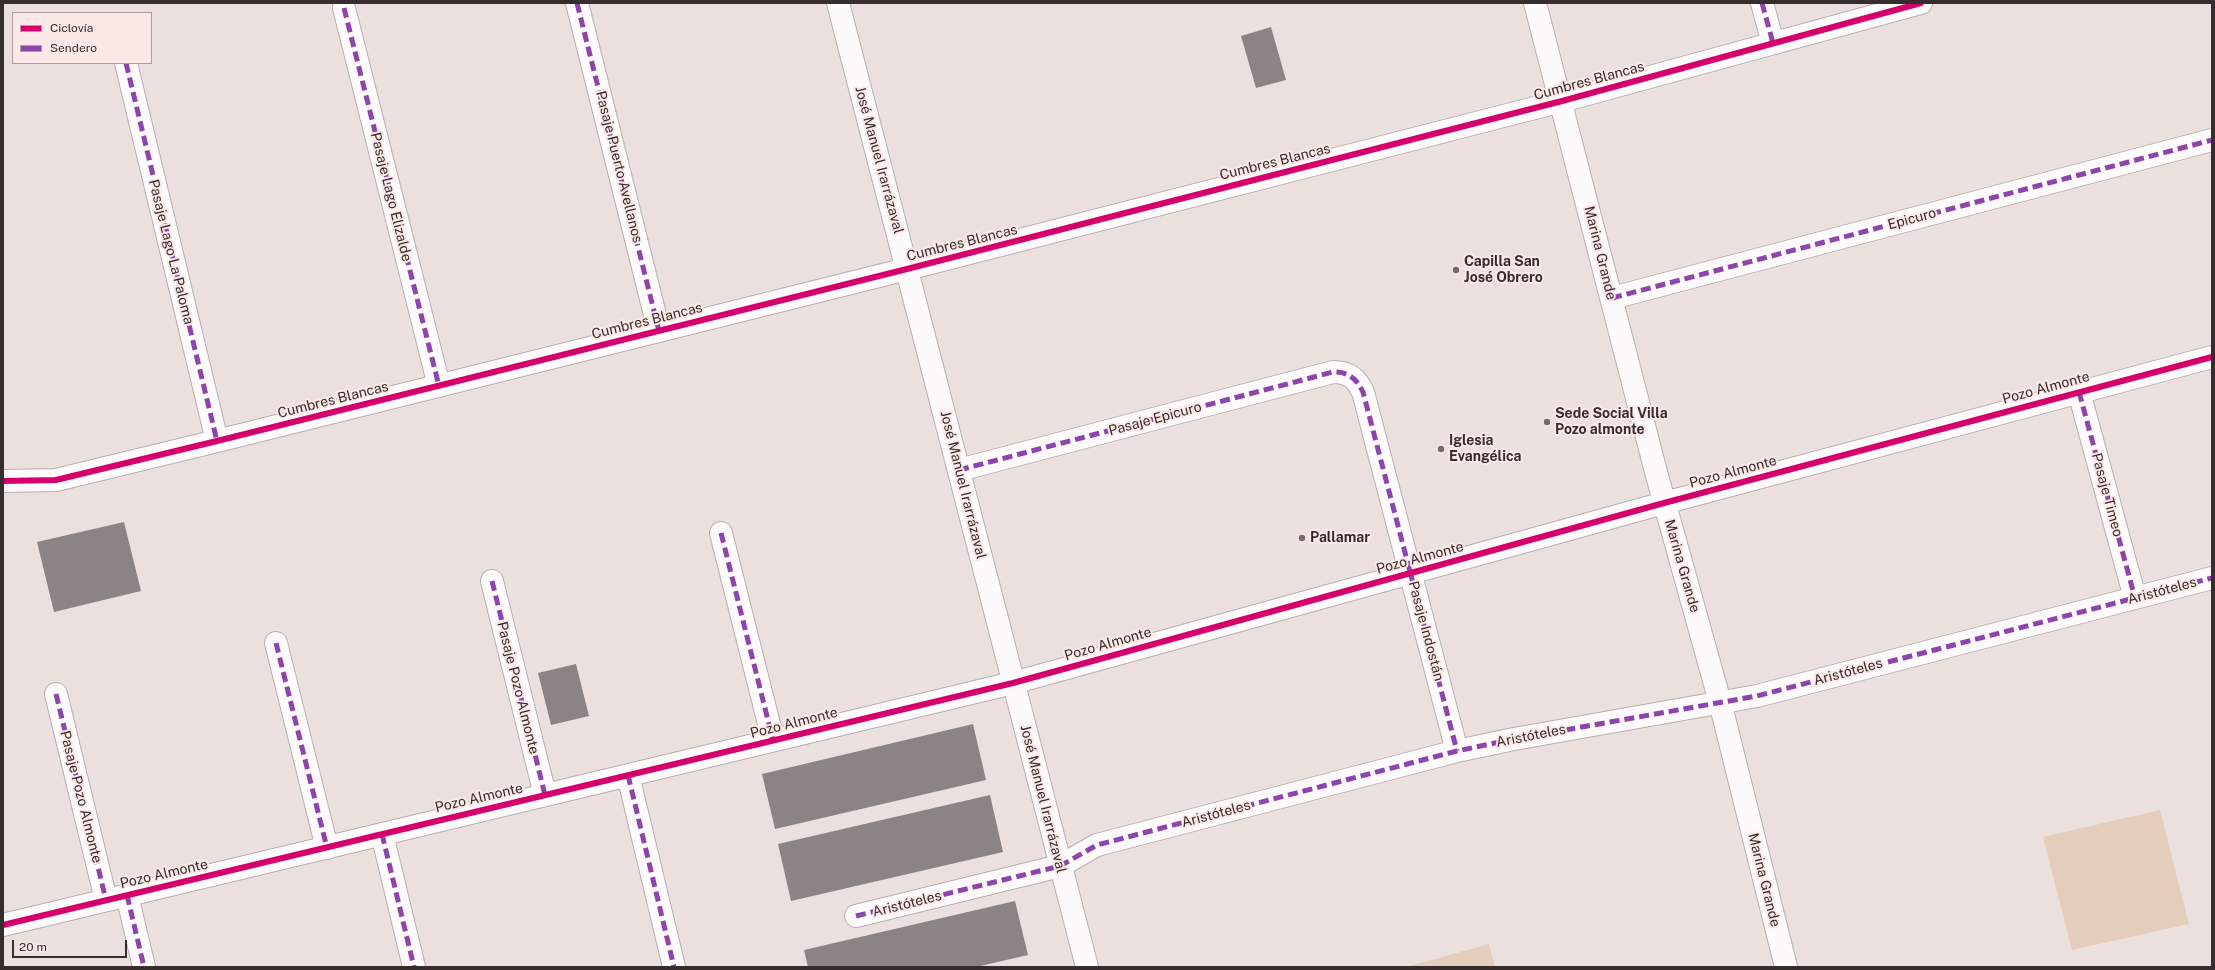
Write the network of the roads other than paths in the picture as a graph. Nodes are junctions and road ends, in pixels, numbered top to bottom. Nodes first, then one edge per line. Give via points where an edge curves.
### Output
1 (577, 3) edge
2 (838, 3) edge
3 (1535, 3) edge
4 (1762, 3) edge
5 (1921, 3) edge
6 (344, 8) dead end
7 (1773, 43) junction
8 (126, 64) edge
9 (1562, 101) junction
10 (2212, 140) edge
11 (907, 269) junction
12 (1612, 298) junction
13 (659, 331) junction
14 (2212, 357) edge
15 (1351, 375) joint
16 (439, 386) junction
17 (2079, 392) junction
18 (217, 441) junction
19 (959, 470) junction
20 (3, 482) edge
21 (1664, 503) junction
22 (720, 533) dead end
23 (1410, 573) junction
24 (2212, 578) edge
25 (492, 581) dead end
26 (2134, 598) junction
27 (276, 643) dead end
28 (1013, 683) junction
29 (56, 694) dead end
30 (1720, 702) junction
31 (773, 740) junction
32 (1457, 751) junction
33 (628, 775) junction
34 (545, 795) junction
35 (382, 834) junction
36 (327, 848) junction
37 (1060, 866) junction
38 (127, 895) junction
39 (106, 900) junction
40 (856, 916) dead end
41 (3, 925) edge
42 (144, 967) edge
43 (414, 967) edge
44 (674, 967) edge
45 (1087, 967) edge
46 (1786, 967) edge

1 - 13 street, Pasaje Puerto Avellanos
2 - 11 street, José Manuel Irarrázaval
3 - 9 street, Marina Grande
4 - 7 street
5 - 7 street, Cumbres Blancas
6 - 16 street, Pasaje Lago Elizalde
7 - 9 street, Cumbres Blancas
8 - 18 street, Pasaje Lago La Paloma
9 - 11 street, Cumbres Blancas
9 - 12 street, Marina Grande
10 - 12 street, Epicuro
11 - 13 street, Cumbres Blancas
11 - 19 street, José Manuel Irarrázaval
12 - 21 street, Marina Grande
13 - 16 street, Cumbres Blancas
14 - 17 street, Pozo Almonte
15 - 19 street, Pasaje Epicuro via 1333,372
15 - 23 street, Pasaje Indostán via 1363,392
16 - 18 street, Cumbres Blancas
17 - 21 street, Pozo Almonte
17 - 26 street, Pasaje Timeo
18 - 20 street, Cumbres Blancas via 56,480
19 - 28 street, José Manuel Irarrázaval
21 - 23 street, Pozo Almonte
21 - 30 street, Marina Grande
22 - 31 street
23 - 28 street, Pozo Almonte
23 - 32 street, Pasaje Indostán
24 - 26 street, Aristóteles
25 - 34 street, Pasaje Pozo Almonte
26 - 30 street, Aristóteles via 1757,696
27 - 36 street
28 - 31 street, Pozo Almonte
28 - 37 street, José Manuel Irarrázaval
29 - 39 street, Pasaje Pozo Almonte
30 - 32 street, Aristóteles
30 - 46 street, Marina Grande
31 - 33 street, Pozo Almonte
32 - 37 street, Aristóteles via 1097,845
33 - 34 street, Pozo Almonte
33 - 44 street
34 - 35 street, Pozo Almonte
35 - 36 street, Pozo Almonte
35 - 43 street
36 - 38 street, Pozo Almonte
37 - 40 street, Aristóteles
37 - 45 street, José Manuel Irarrázaval
38 - 39 street, Pozo Almonte
38 - 42 street
39 - 41 street, Pozo Almonte

